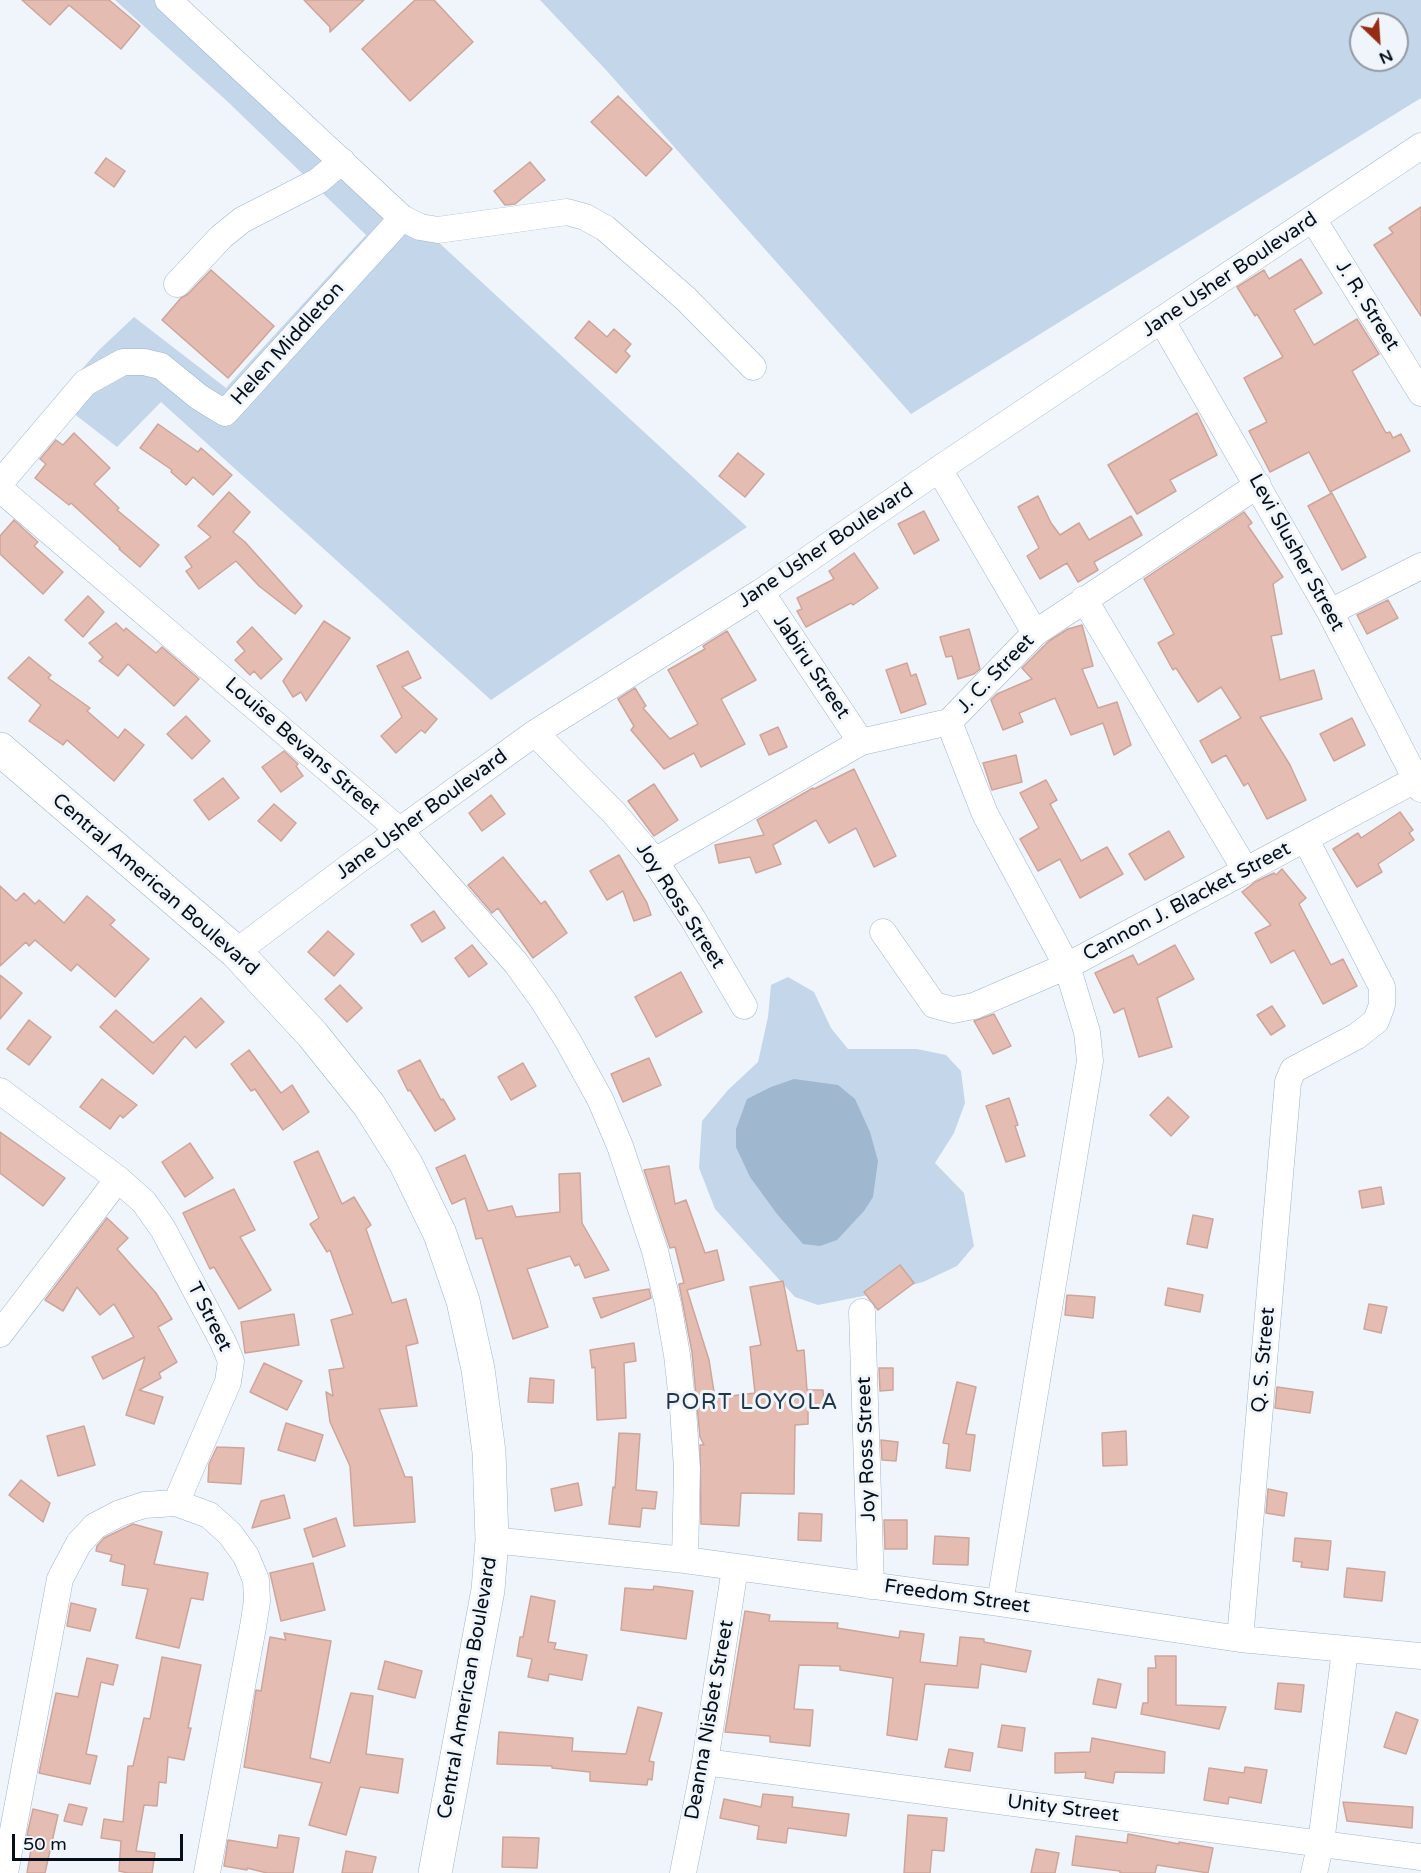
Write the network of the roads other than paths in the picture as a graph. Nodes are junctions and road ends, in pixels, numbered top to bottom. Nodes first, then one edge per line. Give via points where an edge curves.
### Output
1 (168, 0) edge
2 (1421, 146) edge
3 (342, 161) junction
4 (402, 218) junction
5 (1313, 219) junction
6 (177, 284) dead end
7 (1162, 321) junction
8 (753, 366) dead end
9 (1421, 393) edge
10 (939, 469) junction
11 (0, 483) edge
12 (1258, 485) junction
13 (0, 489) edge
14 (1421, 566) edge
15 (761, 592) junction
16 (1084, 599) junction
17 (1330, 612) junction
18 (1035, 633) junction
19 (949, 722) junction
20 (535, 733) junction
21 (861, 742) junction
22 (0, 749) edge
23 (1418, 785) edge
24 (399, 830) junction
25 (1306, 840) junction
26 (656, 861) junction
27 (1246, 871) junction
28 (882, 932) dead end
29 (236, 952) junction
30 (1067, 966) junction
31 (744, 1006) dead end
32 (0, 1091) edge
33 (118, 1179) junction
34 (862, 1312) dead end
35 (0, 1335) edge
36 (176, 1503) junction
37 (492, 1540) junction
38 (685, 1560) junction
39 (735, 1568) junction
40 (871, 1586) junction
41 (1000, 1603) junction
42 (1240, 1639) junction
43 (1345, 1650) junction
44 (1421, 1656) edge
45 (705, 1762) junction
46 (1320, 1842) junction
47 (1421, 1857) edge
48 (5, 1873) edge
49 (207, 1873) edge
50 (435, 1873) edge
51 (682, 1873) edge
52 (1314, 1873) edge

1 - 3 street
2 - 5 street, Jane Usher Boulevard
3 - 4 street
3 - 6 street via 318,181 242,220
4 - 8 street via 438,230 567,212 585,217 605,228 686,299
4 - 11 street, Helen Middleton via 225,413 161,366 123,362 85,382
5 - 7 street, Jane Usher Boulevard
5 - 9 street, J. R. Street
7 - 10 street, Jane Usher Boulevard
7 - 12 street, Levi Slusher Street
10 - 15 street, Jane Usher Boulevard
10 - 18 street
12 - 16 street, J. C. Street
12 - 17 street, Levi Slusher Street
13 - 24 street, Louise Bevans Street
14 - 17 street
15 - 20 street, Jane Usher Boulevard
15 - 21 street, Jabiru Street
16 - 18 street, J. C. Street
16 - 27 street
17 - 23 street, Levi Slusher Street
18 - 19 street, J. C. Street
19 - 21 street, J. C. Street
19 - 30 street via 985,814
20 - 24 street, Jane Usher Boulevard
20 - 26 street, Joy Ross Street
21 - 26 street, J. C. Street
22 - 29 main road, Central American Boulevard
23 - 25 street, Cannon J. Blacket Street
24 - 29 street, Jane Usher Boulevard
24 - 38 street, Louise Bevans Street via 516,963 544,1002 600,1099 620,1146 656,1251 677,1355 687,1469
25 - 27 street, Cannon J. Blacket Street
25 - 42 street, Q. S. Street via 1382,987 1382,1005 1376,1021 1358,1036 1293,1070 1288,1082
26 - 31 street, Joy Ross Street
27 - 30 street, Cannon J. Blacket Street
28 - 30 street, Cannon J. Blacket Street via 934,1005 953,1010 974,1006
29 - 37 main road, Central American Boulevard via 312,1034 369,1105 406,1164 440,1234 463,1301 478,1369 489,1452
30 - 41 street via 1087,1032 1089,1061
32 - 33 street, T Street
33 - 35 street
33 - 36 street, T Street via 144,1202 163,1229 231,1361 228,1382
34 - 40 street, Joy Ross Street
36 - 48 street via 144,1505 95,1526 79,1543 60,1579
36 - 49 street via 209,1515 230,1534 246,1556 256,1580 254,1627
37 - 38 street, Freedom Street
37 - 50 main road, Central American Boulevard via 488,1590
38 - 39 street, Freedom Street
39 - 40 street, Freedom Street
39 - 45 street, Deanna Nisbet Street
40 - 41 street, Freedom Street
41 - 42 street, Freedom Street
42 - 43 street, Freedom Street
43 - 44 street, Freedom Street
43 - 46 street
45 - 46 street, Unity Street
45 - 51 street, Deanna Nisbet Street
46 - 47 street, Unity Street
46 - 52 street

